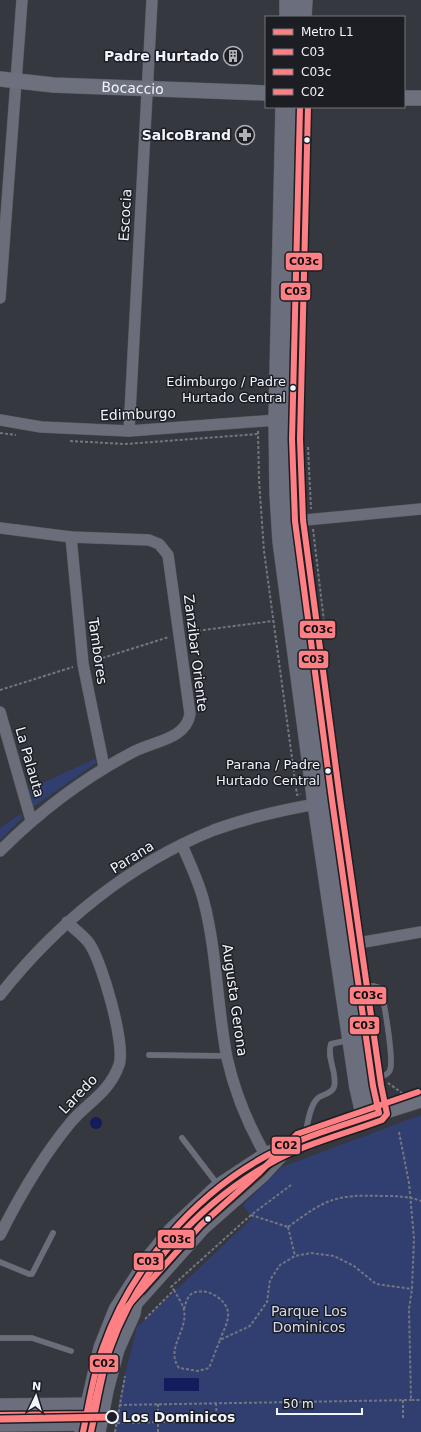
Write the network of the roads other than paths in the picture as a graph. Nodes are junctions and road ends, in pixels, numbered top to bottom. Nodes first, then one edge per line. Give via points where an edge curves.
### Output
1 (22, 0) edge
2 (152, 0) edge
3 (288, 0) edge
4 (304, 0) edge
5 (288, 16) edge
6 (303, 16) edge
7 (0, 79) edge
8 (16, 82) junction
9 (147, 90) junction
10 (265, 94) edge
11 (405, 98) edge
12 (421, 98) edge
13 (284, 108) edge
14 (300, 108) edge
15 (0, 298) edge
16 (0, 420) edge
17 (277, 420) junction
18 (129, 431) junction
19 (421, 509) edge
20 (303, 520) junction
21 (0, 528) edge
22 (71, 537) junction
23 (0, 712) edge
24 (104, 767) junction
25 (316, 804) junction
26 (31, 820) junction
27 (182, 845) junction
28 (0, 850) edge
29 (67, 922) junction
30 (421, 932) edge
31 (353, 944) junction
32 (0, 995) edge
33 (351, 1040) junction
34 (149, 1055) dead end
35 (227, 1056) junction
36 (421, 1100) edge
37 (372, 1116) junction
38 (182, 1138) dead end
39 (303, 1140) junction
40 (266, 1156) junction
41 (219, 1187) junction
42 (53, 1233) dead end
43 (0, 1235) edge
44 (0, 1262) edge
45 (138, 1280) junction
46 (137, 1318) junction
47 (0, 1338) edge
48 (70, 1351) dead end
49 (0, 1407) edge
50 (92, 1420) edge
51 (0, 1423) edge

1 - 8 street
2 - 9 street, Escocia
3 - 5 main road
4 - 6 main road
7 - 8 street, Bocaccio
8 - 9 street, Bocaccio
8 - 15 street
9 - 10 street, Bocaccio
9 - 18 street, Escocia
11 - 12 street
13 - 17 main road
14 - 20 main road via 292,438
16 - 18 street, Edimburgo via 41,427
17 - 18 street, Edimburgo
17 - 25 main road via 281,541
19 - 20 street
20 - 31 main road
21 - 22 street, Zanzibar Oriente
22 - 24 street, Tambores via 83,664
22 - 24 street, Zanzibar Oriente via 148,540 159,544 168,555 189,722 173,736
23 - 26 street, La Palauta
24 - 26 street, Zanzibar Oriente
25 - 27 street, Parana via 242,821
25 - 33 main road
26 - 28 street, Zanzibar Oriente
27 - 29 street, Parana via 111,888
27 - 35 street, Augusta Gerona via 197,880 210,931
29 - 32 street, Parana via 30,959
29 - 43 street, Laredo via 89,943 101,965 120,1040 120,1064 112,1080 99,1096 72,1121 41,1160
30 - 31 street
31 - 37 main road via 377,1080
33 - 37 main road via 358,1088
33 - 39 lane via 331,1044 329,1050 334,1086 331,1091 317,1099 308,1118
34 - 35 lane
35 - 40 street, Augusta Gerona via 242,1107
36 - 37 street
37 - 39 main road
38 - 41 lane
39 - 40 main road
39 - 46 lane via 266,1178 206,1231
40 - 41 main road
41 - 45 main road via 172,1231 151,1257
42 - 44 lane via 32,1274
45 - 46 main road
45 - 50 main road via 117,1310 102,1348
46 - 50 main road via 116,1349
47 - 48 lane via 32,1338
49 - 50 main road
50 - 51 main road

